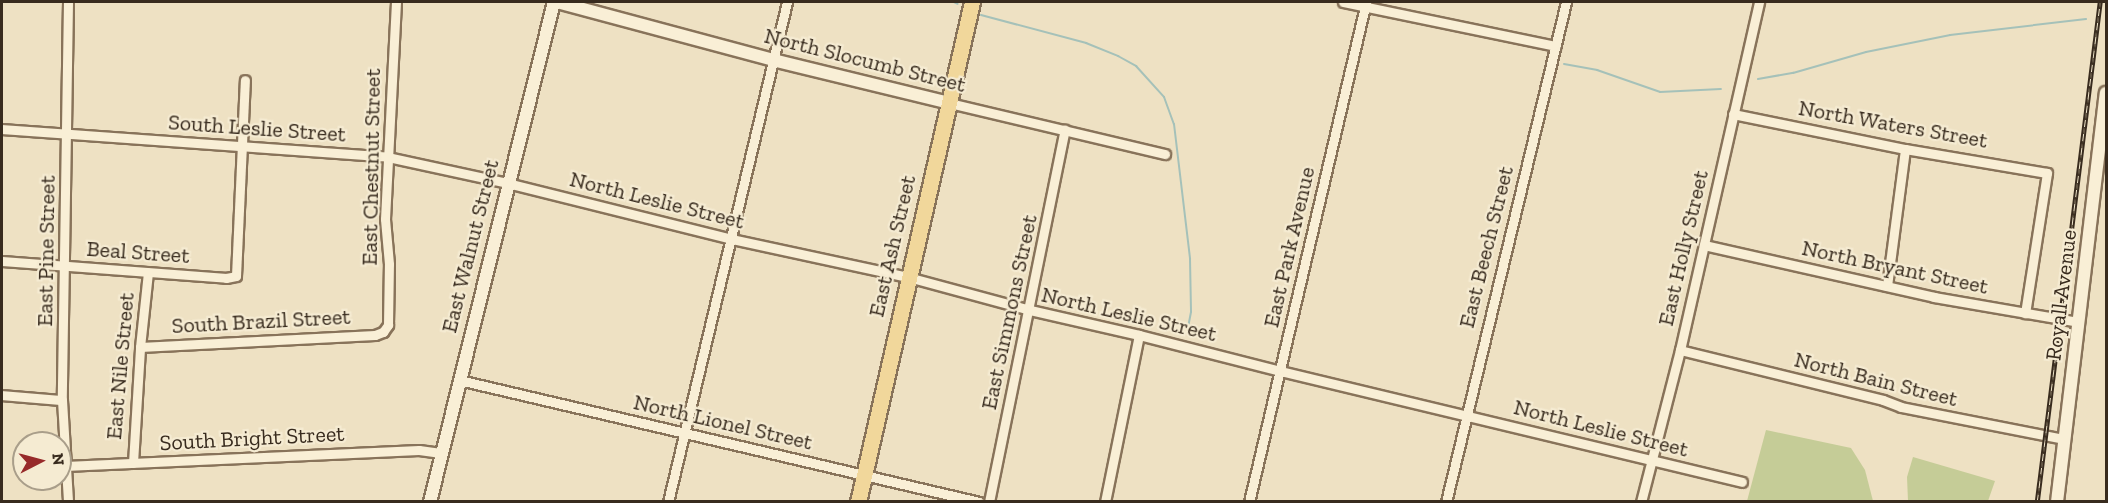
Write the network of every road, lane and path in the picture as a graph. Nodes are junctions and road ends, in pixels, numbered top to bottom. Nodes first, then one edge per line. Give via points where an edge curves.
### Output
1 (68, 2) edge
2 (396, 2) edge
3 (556, 2) edge
4 (787, 2) edge
5 (972, 2) edge
6 (1343, 2) edge
7 (1566, 2) edge
8 (1759, 2) edge
9 (1366, 4) edge
10 (1556, 46) junction
11 (773, 60) junction
12 (245, 80) dead end
13 (2106, 93) edge
14 (949, 103) junction
15 (1733, 114) junction
16 (2, 129) edge
17 (1065, 130) junction
18 (68, 134) junction
19 (243, 146) junction
20 (1905, 148) junction
21 (1165, 154) dead end
22 (388, 157) junction
23 (507, 183) junction
24 (732, 239) junction
25 (1704, 246) junction
26 (2, 261) edge
27 (66, 266) junction
28 (148, 272) junction
29 (908, 277) junction
30 (1887, 286) junction
31 (1030, 310) junction
32 (2025, 313) junction
33 (2078, 322) junction
34 (383, 332) joint
35 (1139, 335) junction
36 (140, 347) junction
37 (1680, 350) junction
38 (1280, 371) junction
39 (459, 380) junction
40 (2, 395) edge
41 (62, 400) junction
42 (1466, 415) junction
43 (63, 431) edge
44 (684, 433) junction
45 (2064, 440) junction
46 (441, 453) junction
47 (1651, 460) junction
48 (132, 463) junction
49 (72, 466) edge
50 (863, 475) junction
51 (1742, 482) dead end
52 (430, 501) edge
53 (668, 501) edge
54 (858, 501) edge
55 (979, 501) edge
56 (989, 501) edge
57 (1105, 501) edge
58 (1249, 501) edge
59 (1446, 501) edge
60 (1641, 501) edge
61 (2057, 501) edge

1 - 18 street, East Pine Street
2 - 22 street, East Chestnut Street
3 - 11 street, North Slocumb Street
3 - 23 street, East Walnut Street
4 - 11 street
5 - 14 main road, East Ash Street
6 - 9 street
7 - 10 street, East Beech Street
8 - 15 street, East Holly Street
9 - 10 street
9 - 38 street, East Park Avenue
10 - 42 street, East Beech Street
11 - 14 street, North Slocumb Street
11 - 24 street
12 - 19 street
13 - 33 street, Royall Avenue
14 - 17 street, North Slocumb Street
14 - 29 main road, East Ash Street
15 - 20 street, North Waters Street
15 - 25 street, East Holly Street
16 - 18 street, South Leslie Street
17 - 21 street, North Slocumb Street
17 - 31 street, East Simmons Street
18 - 19 street, South Leslie Street
18 - 27 street, East Pine Street
19 - 22 street, South Leslie Street
19 - 28 street, Beal Street via 236,276
20 - 30 street
20 - 32 street, North Waters Street via 2047,173
22 - 23 street, South Leslie Street
22 - 34 street, East Chestnut Street via 388,325
23 - 24 street, North Leslie Street
23 - 39 street, East Walnut Street
24 - 29 street, North Leslie Street
24 - 44 street
25 - 30 street, North Bryant Street
25 - 37 street, East Holly Street
26 - 27 street, Beal Street
27 - 28 street, Beal Street
27 - 41 street, East Pine Street
28 - 36 street, East Nile Street
29 - 31 street, North Leslie Street
29 - 50 main road, East Ash Street
30 - 32 street, North Bryant Street
31 - 35 street, North Leslie Street
31 - 56 street, East Simmons Street
32 - 33 street, North Bryant Street
33 - 45 street, Royall Avenue
34 - 36 street, South Brazil Street
35 - 38 street, North Leslie Street
35 - 57 street
36 - 48 street, East Nile Street
37 - 45 street, North Bain Street via 1901,407
37 - 47 street, East Holly Street
38 - 42 street, North Leslie Street
38 - 58 street, East Park Avenue
39 - 44 street, North Lionel Street
39 - 46 street, East Walnut Street
40 - 41 street
41 - 43 street, East Pine Street
42 - 47 street, North Leslie Street
42 - 59 street, East Beech Street
44 - 50 street, North Lionel Street
44 - 53 street
45 - 61 street, Royall Avenue
46 - 48 street, South Bright Street via 419,450
46 - 52 street, East Walnut Street
47 - 51 street, North Leslie Street
47 - 60 street, East Holly Street
48 - 49 street, South Bright Street
50 - 54 main road, East Ash Street
50 - 55 street, North Lionel Street

